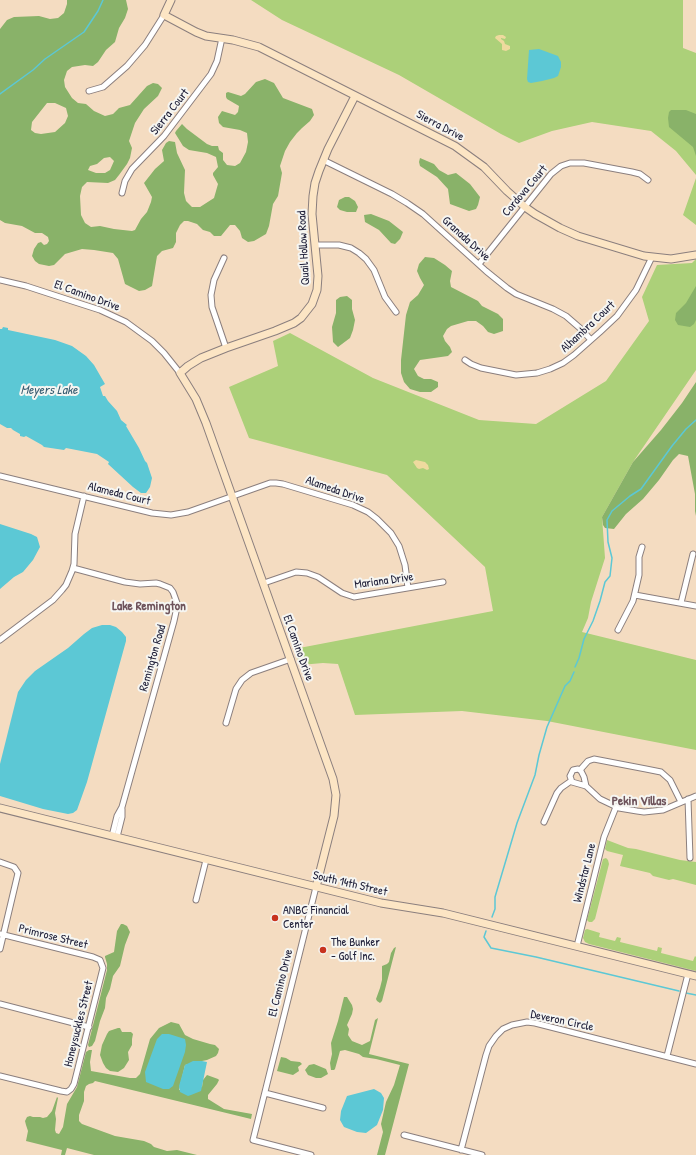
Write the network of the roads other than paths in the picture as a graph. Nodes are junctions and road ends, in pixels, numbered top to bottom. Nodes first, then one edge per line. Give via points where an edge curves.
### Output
1 (171, 0) edge
2 (164, 15) junction
3 (222, 38) junction
4 (89, 91) dead end
5 (355, 96) junction
6 (323, 160) junction
7 (648, 180) dead end
8 (122, 193) dead end
9 (525, 207) junction
10 (315, 246) junction
11 (696, 255) edge
12 (224, 258) dead end
13 (652, 258) junction
14 (479, 264) junction
15 (0, 280) edge
16 (396, 312) dead end
17 (591, 340) junction
18 (226, 348) junction
19 (465, 360) dead end
20 (180, 372) junction
21 (0, 476) edge
22 (84, 496) junction
23 (232, 496) junction
24 (642, 547) dead end
25 (693, 554) dead end
26 (73, 568) junction
27 (443, 582) dead end
28 (264, 584) junction
29 (408, 588) junction
30 (635, 595) junction
31 (681, 603) junction
32 (696, 606) edge
33 (618, 630) dead end
34 (0, 640) edge
35 (291, 659) junction
36 (226, 723) dead end
37 (580, 770) junction
38 (571, 781) junction
39 (586, 786) junction
40 (696, 796) edge
41 (688, 799) junction
42 (681, 802) junction
43 (616, 807) junction
44 (0, 808) edge
45 (544, 822) dead end
46 (114, 836) junction
47 (690, 858) dead end
48 (206, 860) junction
49 (0, 862) edge
50 (316, 887) junction
51 (196, 900) dead end
52 (2, 935) edge
53 (577, 946) junction
54 (0, 949) edge
55 (101, 961) joint
56 (688, 974) junction
57 (696, 976) edge
58 (0, 1004) edge
59 (89, 1027) junction
60 (667, 1056) junction
61 (696, 1064) edge
62 (0, 1076) edge
63 (265, 1093) junction
64 (323, 1108) dead end
65 (404, 1135) dead end
66 (461, 1150) junction
67 (310, 1155) edge
68 (482, 1155) edge

1 - 2 street
2 - 3 street, Sierra Drive via 200,34
2 - 4 street via 145,45 127,66 103,87
3 - 5 street, Sierra Drive via 259,47
3 - 8 street, Sierra Court via 211,74 164,136 132,169
5 - 6 street, Quail Hollow Road
5 - 9 street, Sierra Drive via 459,149 484,167
6 - 10 street, Quail Hollow Road via 313,196
6 - 14 street, Granada Drive via 407,202
7 - 9 street, Cordova Court via 632,172 584,163 570,163 551,174
9 - 13 street, Sierra Drive via 570,233
9 - 14 street, Cordova Court
10 - 16 street via 339,245 359,253 369,262 385,297
10 - 18 street, Quail Hollow Road via 318,286 314,299 301,318 289,325
11 - 13 street, Sierra Drive via 672,259
12 - 18 street via 210,295
13 - 17 street, Alhambra Court via 625,306 612,322
14 - 17 street, Granada Drive via 506,288 566,316
15 - 20 street, El Camino Drive via 100,310 126,322 152,341
17 - 19 street, Alhambra Court via 563,363 532,373 505,373 481,368
18 - 20 street, Quail Hollow Road via 197,360
20 - 23 street, El Camino Drive via 199,405
21 - 22 street, Alameda Court
22 - 23 street, Alameda Court via 152,513 171,515 188,512
22 - 26 street via 75,534
23 - 28 street, El Camino Drive
23 - 29 street, Alameda Drive via 270,483 279,483 359,507 377,519 394,538 402,556
24 - 30 street
25 - 31 street
26 - 34 street via 66,585 58,595
26 - 46 street, Remington Road via 125,582 156,583 166,586 173,592 178,607 122,807 117,816
27 - 29 street, Mariana Drive
28 - 29 street, Mariana Drive via 299,572 314,575 350,596
28 - 35 street, El Camino Drive
30 - 31 street
30 - 33 street
31 - 32 street
35 - 36 street via 251,673 242,680 236,689
35 - 50 street, El Camino Drive via 332,774 336,795 334,816
37 - 38 street via 573,770
37 - 39 street
37 - 42 street via 588,761 594,759 661,772 670,780
38 - 39 street
38 - 45 street via 557,793
39 - 43 street via 600,799
40 - 41 street
41 - 42 street
41 - 47 street
42 - 43 street via 663,810 644,812
43 - 53 street, Windstar Lane via 607,830
44 - 46 street, South 14th Street
46 - 48 street, South 14th Street
48 - 50 street, South 14th Street
48 - 51 street
49 - 52 street via 13,866 18,876
50 - 53 street, South 14th Street via 381,903 443,913
50 - 63 street, El Camino Drive
52 - 54 street
52 - 55 street, Primrose Street
53 - 56 street, South 14th Street
55 - 59 street, Honeysuckles Street via 103,971
56 - 57 street, South 14th Street
56 - 60 street
58 - 59 street
59 - 62 street, Honeysuckles Street via 73,1087 67,1092
60 - 61 street, Deveron Circle
60 - 66 street, Deveron Circle via 535,1023 512,1025 496,1036 489,1046
63 - 64 street
63 - 67 street, El Camino Drive via 253,1140
65 - 66 street
66 - 68 street

